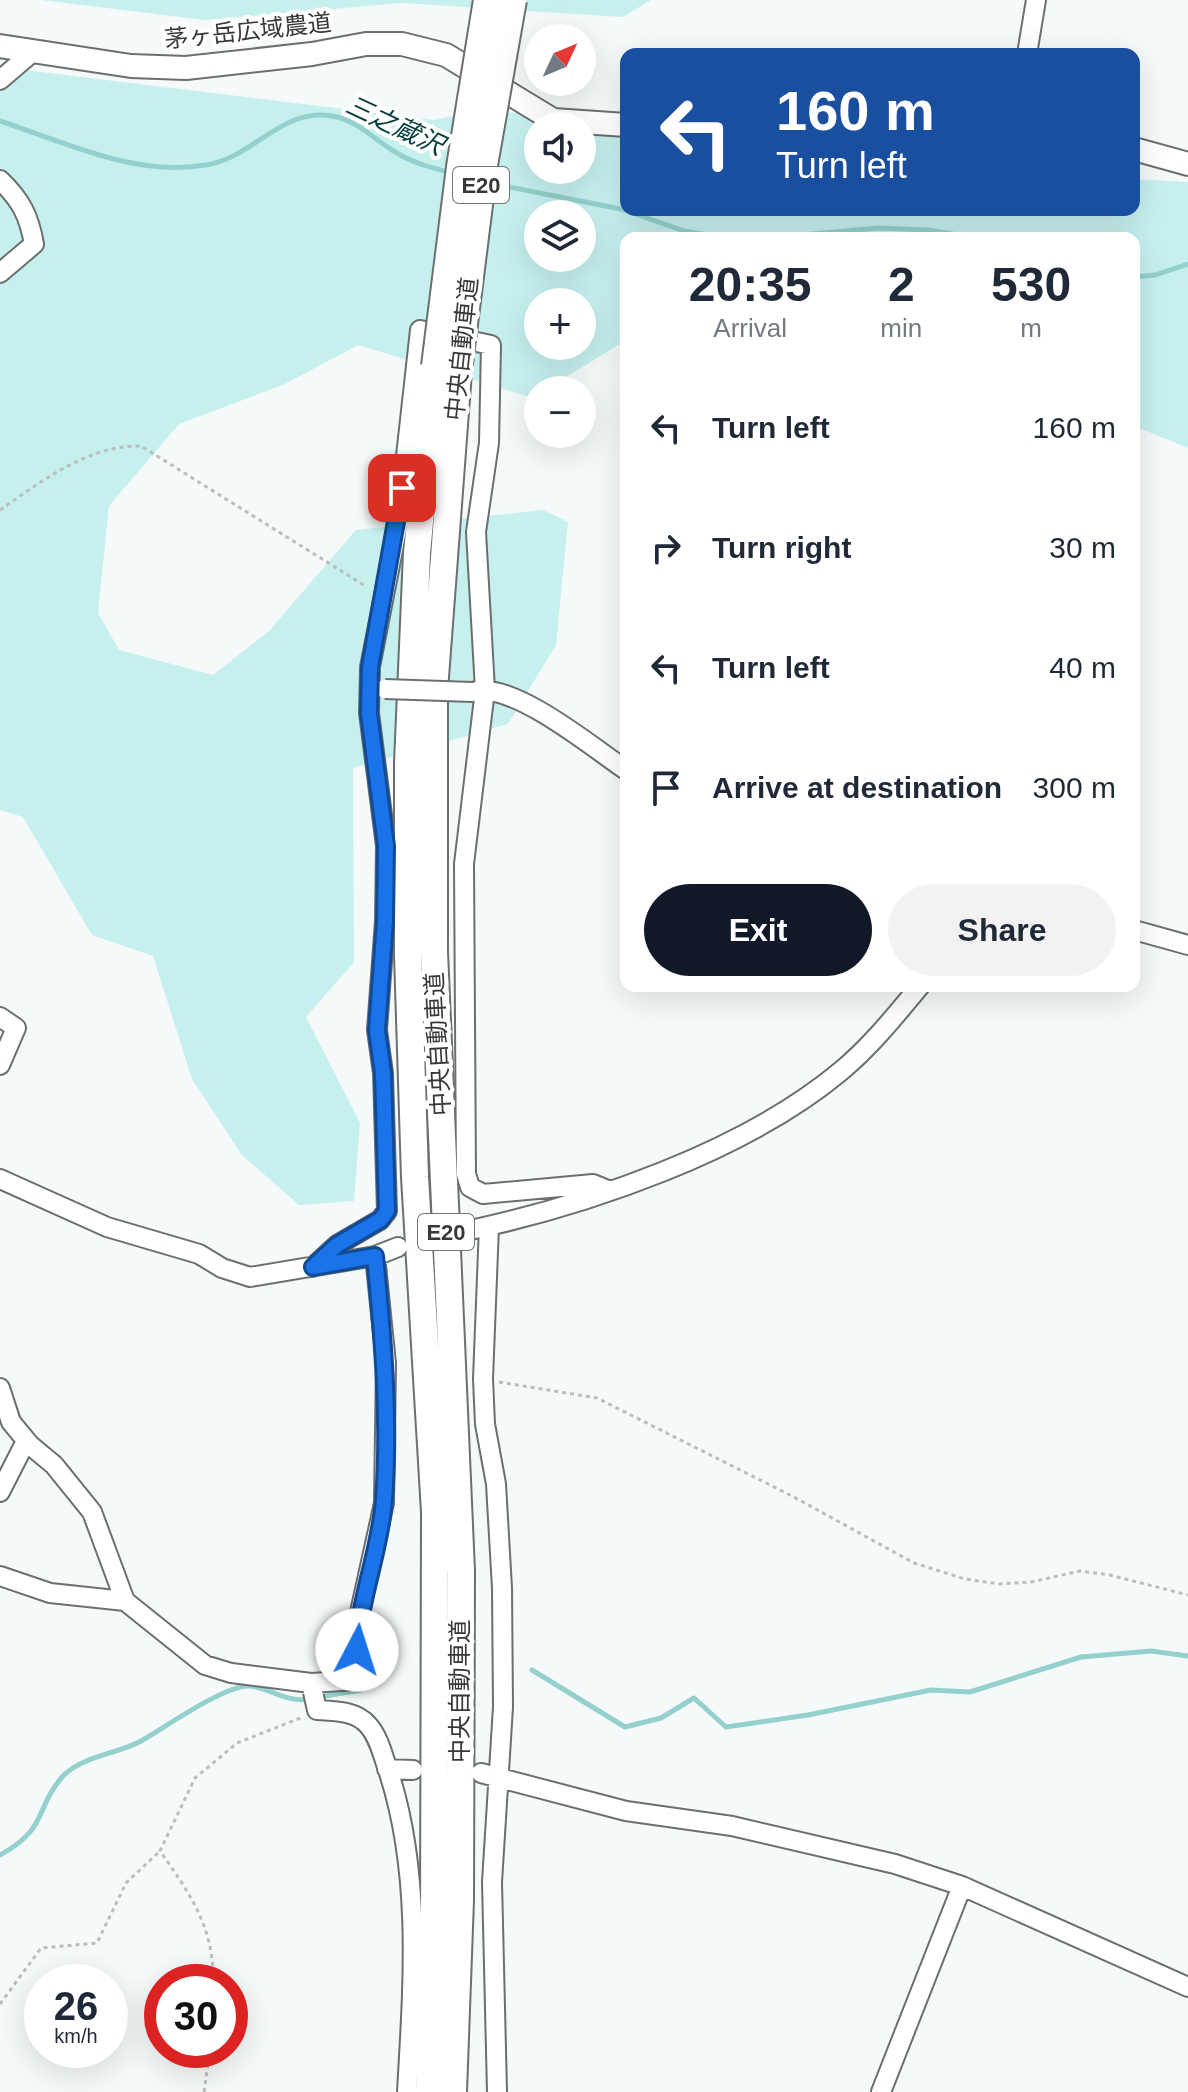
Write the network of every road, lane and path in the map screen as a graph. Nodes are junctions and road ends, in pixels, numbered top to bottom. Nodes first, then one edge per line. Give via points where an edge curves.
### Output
1 (487, 0) edge
2 (513, 0) edge
3 (1036, 0) edge
4 (0, 46) edge
5 (1028, 48) edge
6 (34, 51) junction
7 (0, 80) edge
8 (620, 125) edge
9 (1140, 151) edge
10 (1188, 164) edge
11 (0, 180) edge
12 (0, 273) edge
13 (446, 369) junction
14 (0, 510) edge
15 (384, 598) junction
16 (379, 689) junction
17 (479, 691) junction
18 (620, 766) edge
19 (1140, 932) edge
20 (1188, 945) edge
21 (915, 992) edge
22 (0, 1017) edge
23 (0, 1065) edge
24 (0, 1179) edge
25 (610, 1191) junction
26 (489, 1226) junction
27 (466, 1231) dead end
28 (398, 1247) dead end
29 (375, 1256) junction
30 (313, 1267) junction
31 (483, 1379) junction
32 (0, 1388) edge
33 (26, 1441) junction
34 (0, 1492) edge
35 (0, 1576) edge
36 (1188, 1595) edge
37 (125, 1601) junction
38 (311, 1683) junction
39 (317, 1710) junction
40 (387, 1769) junction
41 (413, 1770) dead end
42 (489, 1775) junction
43 (160, 1851) junction
44 (962, 1886) junction
45 (212, 1964) edge
46 (1188, 1987) edge
47 (0, 2004) edge
48 (207, 2068) edge
49 (204, 2092) edge
50 (407, 2092) edge
51 (429, 2092) edge
52 (453, 2092) edge
53 (497, 2092) edge
54 (881, 2092) edge

1 - 13 highway, 中央自動車道 / E20, bridge via 460,167
2 - 13 highway, 中央自動車道 / E20, bridge
3 - 5 street
4 - 6 main road, 茅ヶ岳広域農道
6 - 7 street
6 - 8 main road, 茅ヶ岳広域農道 via 131,66 186,68 402,44 446,55 553,120
9 - 10 main road
11 - 12 street via 28,215 34,244
13 - 51 highway, 中央自動車道 / E20 via 417,553 408,763 415,1161 435,1512
13 - 52 highway, 中央自動車道 / E20 via 434,690 434,952 461,1571 460,1900
14 - 15 path via 58,470 117,446 141,446
15 - 16 street via 370,667
15 - 17 street via 399,519 420,330 491,345 489,443 476,532
16 - 17 street, bridge
16 - 30 street via 369,713 386,846 377,1030 387,1211
17 - 18 street via 498,691
17 - 25 street via 464,864 466,1174 470,1187 483,1194 593,1184
19 - 20 street
21 - 25 street via 872,1043 794,1104 711,1150
22 - 23 street via 16,1028
24 - 30 street via 107,1227 199,1254 250,1277
25 - 26 street
26 - 27 street
26 - 31 street
28 - 29 street
29 - 30 street
29 - 38 street via 386,1363 384,1503 358,1621 356,1680
31 - 36 path via 597,1398 901,1557 965,1579 1031,1582 1080,1571
31 - 42 street via 502,1588 503,1707
32 - 33 street via 11,1422
33 - 34 street
33 - 37 street via 54,1465 92,1512
35 - 37 street via 50,1593
37 - 38 street via 205,1665
38 - 39 street
39 - 40 street via 346,1712 368,1724
39 - 43 path via 251,1736 195,1778
40 - 41 street
40 - 50 street via 413,1908
42 - 44 street via 626,1811 772,1835
42 - 53 street
43 - 45 path via 200,1911
43 - 47 path via 126,1883 97,1943 41,1948
44 - 46 street
44 - 54 street
48 - 49 path

